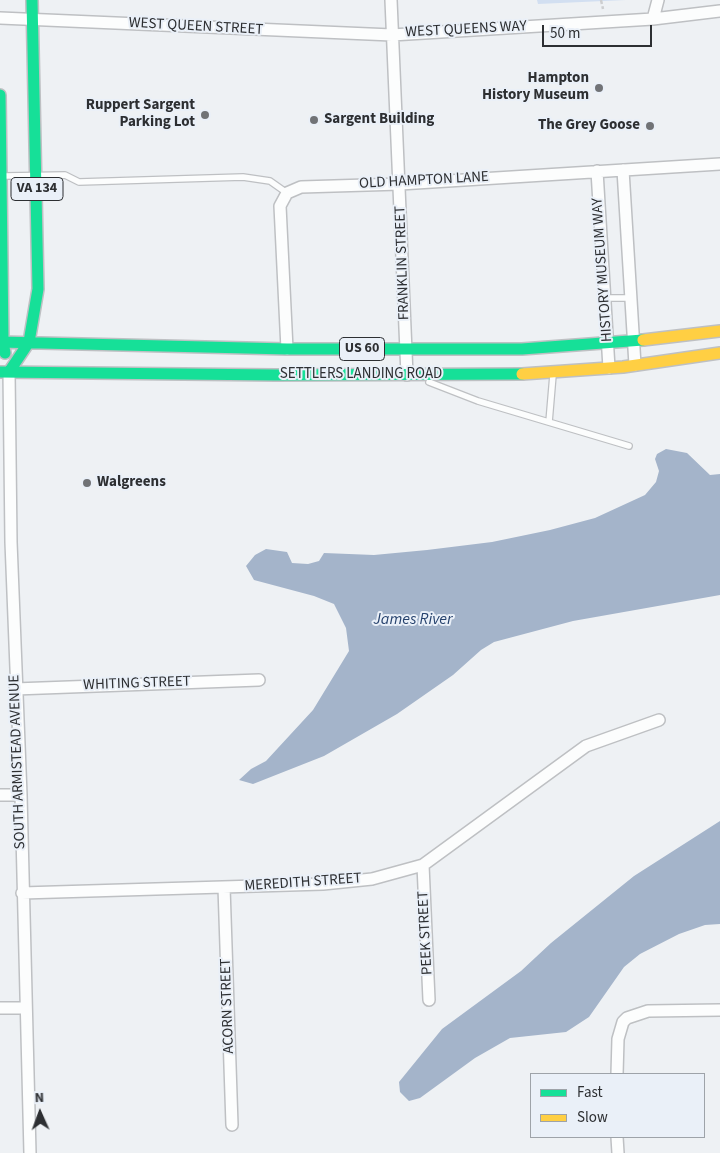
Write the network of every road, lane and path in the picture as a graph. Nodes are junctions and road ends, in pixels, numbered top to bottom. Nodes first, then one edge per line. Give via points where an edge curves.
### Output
1 (32, 0) edge
2 (391, 0) edge
3 (601, 0) edge
4 (658, 0) edge
5 (602, 9) dead end
6 (720, 11) edge
7 (0, 18) edge
8 (32, 18) junction
9 (653, 19) junction
10 (392, 34) junction
11 (0, 95) edge
12 (720, 164) edge
13 (623, 170) junction
14 (597, 171) junction
15 (1, 176) edge
16 (36, 176) junction
17 (400, 184) junction
18 (287, 193) junction
19 (605, 298) junction
20 (631, 298) junction
21 (720, 331) edge
22 (2, 342) edge
23 (29, 342) junction
24 (634, 342) junction
25 (608, 344) junction
26 (287, 349) junction
27 (406, 349) junction
28 (720, 353) edge
29 (635, 366) junction
30 (610, 368) junction
31 (4, 372) edge
32 (554, 373) junction
33 (410, 375) junction
34 (549, 422) junction
35 (629, 446) dead end
36 (5, 541) edge
37 (259, 680) dead end
38 (15, 689) junction
39 (659, 720) dead end
40 (0, 795) edge
41 (21, 795) junction
42 (423, 865) junction
43 (224, 887) junction
44 (22, 893) junction
45 (430, 1000) dead end
46 (0, 1008) edge
47 (25, 1008) junction
48 (720, 1010) edge
49 (617, 1073) edge
50 (232, 1125) dead end
51 (617, 1138) edge
52 (30, 1153) edge
53 (618, 1153) edge

1 - 8 main road, VA 134
2 - 10 street, FRANKLIN STREET
3 - 5 path
4 - 9 street
6 - 9 street, WEST QUEENS WAY
7 - 8 street, WEST QUEEN STREET
8 - 10 street, WEST QUEEN STREET
8 - 16 main road, VA 134
9 - 10 street, WEST QUEENS WAY
10 - 17 street, FRANKLIN STREET
11 - 15 main road, VA 134
12 - 13 street, OLD HAMPTON LANE
13 - 14 street, OLD HAMPTON LANE
13 - 20 street, HISTORY MUSEUM WAY
14 - 17 street, OLD HAMPTON LANE
14 - 19 street, HISTORY MUSEUM WAY
15 - 16 lane
15 - 22 main road, VA 134
16 - 18 lane via 65,175 79,182 243,177 270,181
16 - 23 main road, VA 134 via 38,289
17 - 18 street, OLD HAMPTON LANE via 301,187
17 - 27 street, FRANKLIN STREET
18 - 26 street via 280,206
19 - 20 lane
19 - 25 street, HISTORY MUSEUM WAY
20 - 24 street, HISTORY MUSEUM WAY
21 - 24 main road, SETTLERS LANDING ROAD / US 60
22 - 23 main road, SETTLERS LANDING ROAD / US 60
22 - 31 main road, VA 134
23 - 26 main road, SETTLERS LANDING ROAD / US 60
23 - 31 main road, VA 134
24 - 25 main road, SETTLERS LANDING ROAD / US 60
24 - 29 street, HISTORY MUSEUM WAY
25 - 27 main road, SETTLERS LANDING ROAD / US 60 via 522,349
25 - 30 street, HISTORY MUSEUM WAY
26 - 27 main road, SETTLERS LANDING ROAD / US 60
27 - 33 street, FRANKLIN STREET
28 - 29 main road, SETTLERS LANDING ROAD / US 60
29 - 30 main road, SETTLERS LANDING ROAD / US 60
30 - 32 main road, SETTLERS LANDING ROAD / US 60
31 - 33 main road, SETTLERS LANDING ROAD / US 60
31 - 36 street, SOUTH ARMISTEAD AVENUE
32 - 33 main road, SETTLERS LANDING ROAD / US 60
32 - 34 lane
33 - 34 lane via 478,401
34 - 35 lane
36 - 38 street, SOUTH ARMISTEAD AVENUE
37 - 38 street, WHITING STREET
38 - 41 street, SOUTH ARMISTEAD AVENUE
39 - 42 street, MEREDITH STREET via 586,746
40 - 41 street
41 - 44 street, SOUTH ARMISTEAD AVENUE
42 - 43 street, MEREDITH STREET via 372,878 323,884
42 - 45 street, PEEK STREET
43 - 44 street, MEREDITH STREET
43 - 50 street, ACORN STREET
44 - 47 street, SOUTH ARMISTEAD AVENUE
46 - 47 street
47 - 52 street, SOUTH ARMISTEAD AVENUE
48 - 49 street via 640,1012 623,1022 618,1039
51 - 53 street

